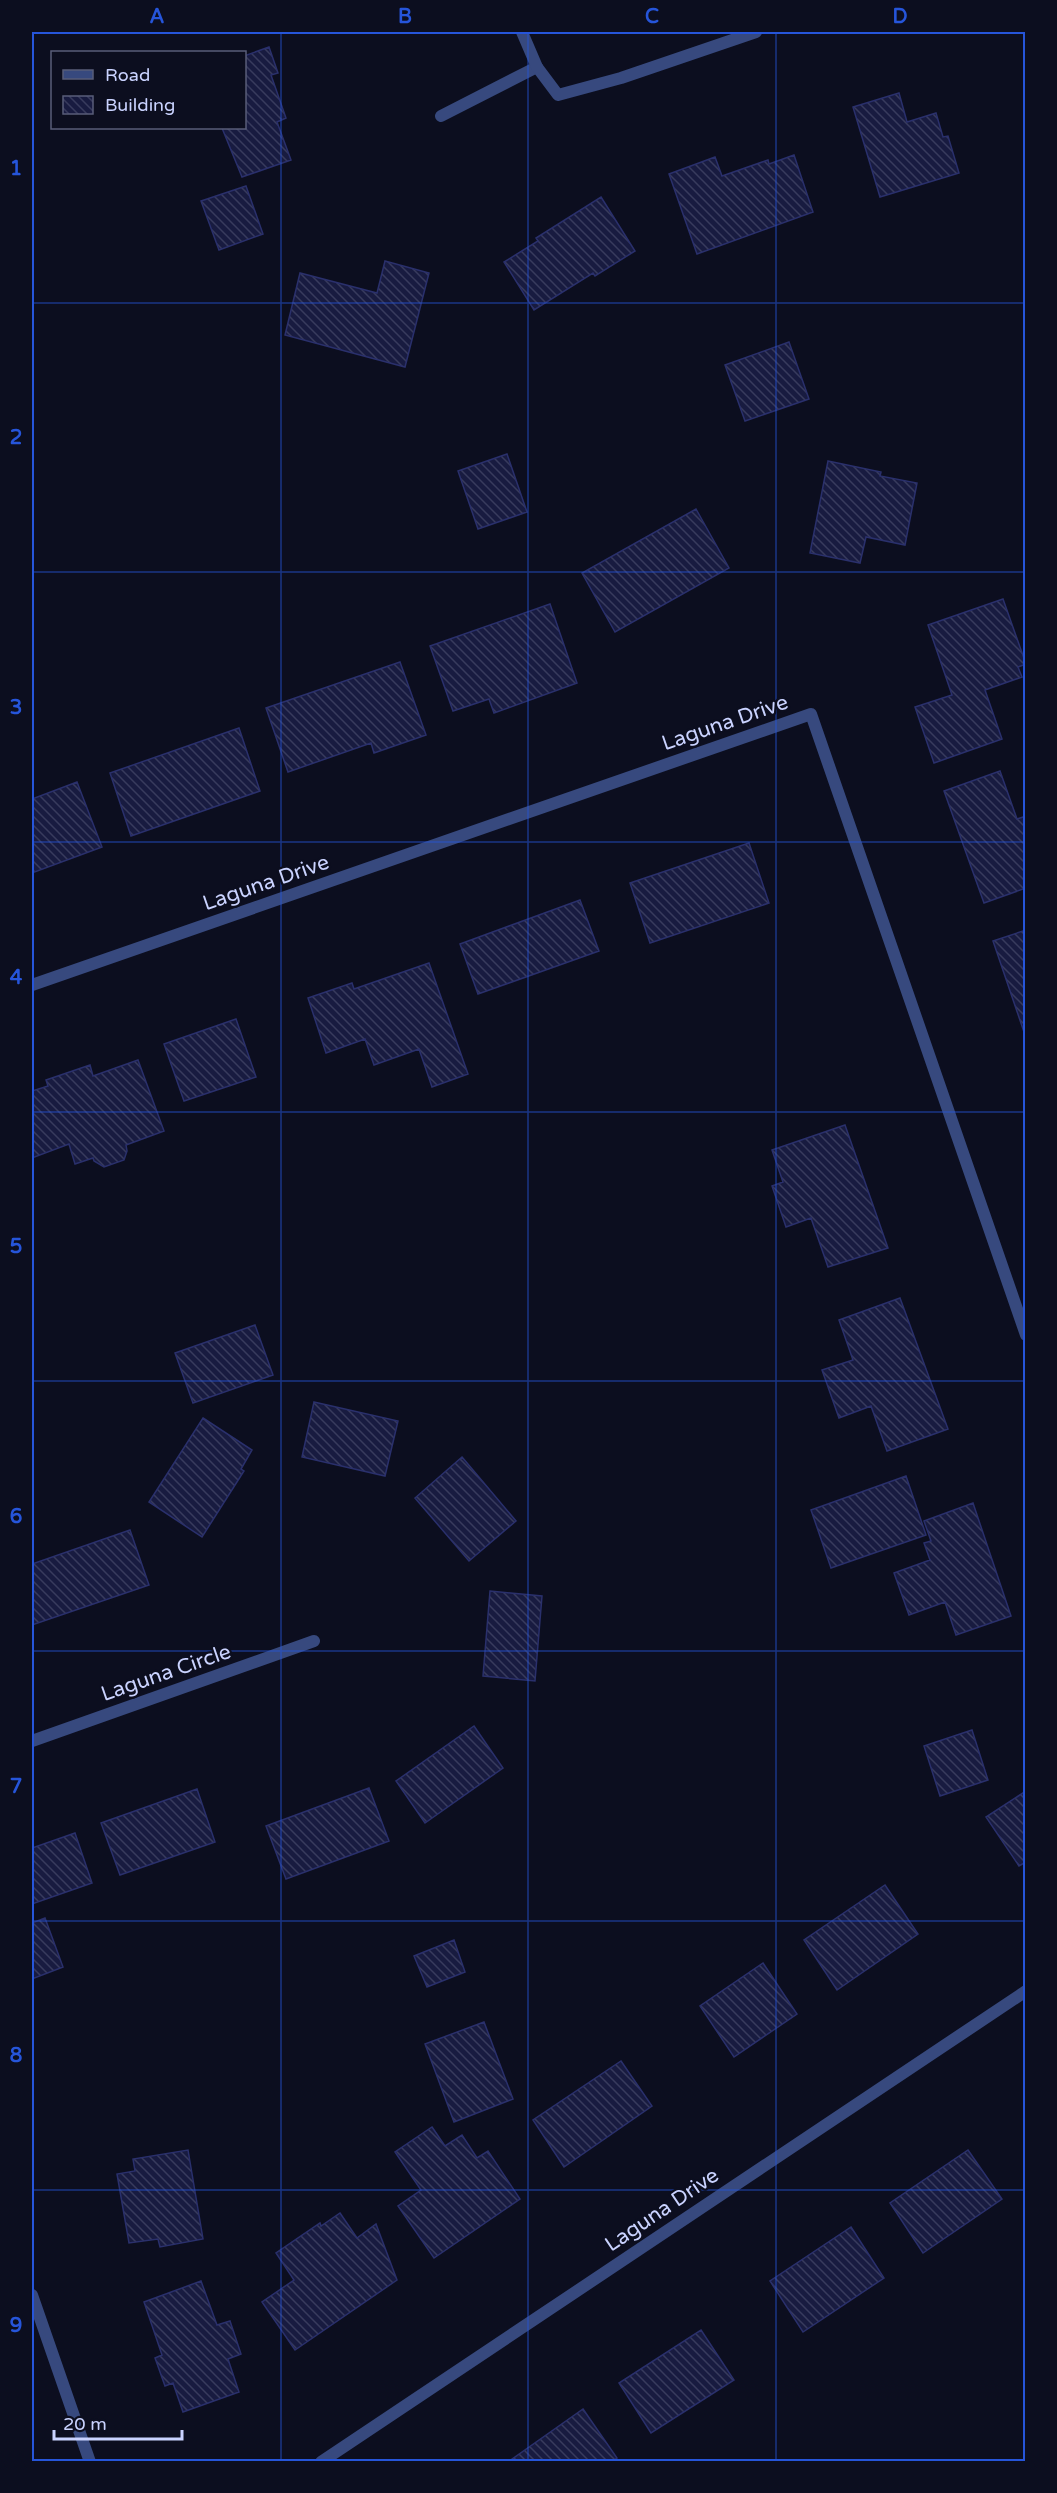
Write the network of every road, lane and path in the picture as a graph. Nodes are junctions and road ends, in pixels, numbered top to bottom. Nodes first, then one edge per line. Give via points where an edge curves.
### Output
1 (522, 32) edge
2 (756, 32) edge
3 (537, 67) junction
4 (441, 116) dead end
5 (32, 985) edge
6 (1026, 1335) edge
7 (314, 1641) dead end
8 (32, 1741) edge
9 (1026, 1991) edge
10 (32, 2295) edge
11 (90, 2462) edge
12 (321, 2462) edge

1 - 3 street
2 - 3 street via 558,95
3 - 4 street
5 - 6 street, Laguna Drive via 811,714
7 - 8 street, Laguna Circle
9 - 12 street, Laguna Drive
10 - 11 street

